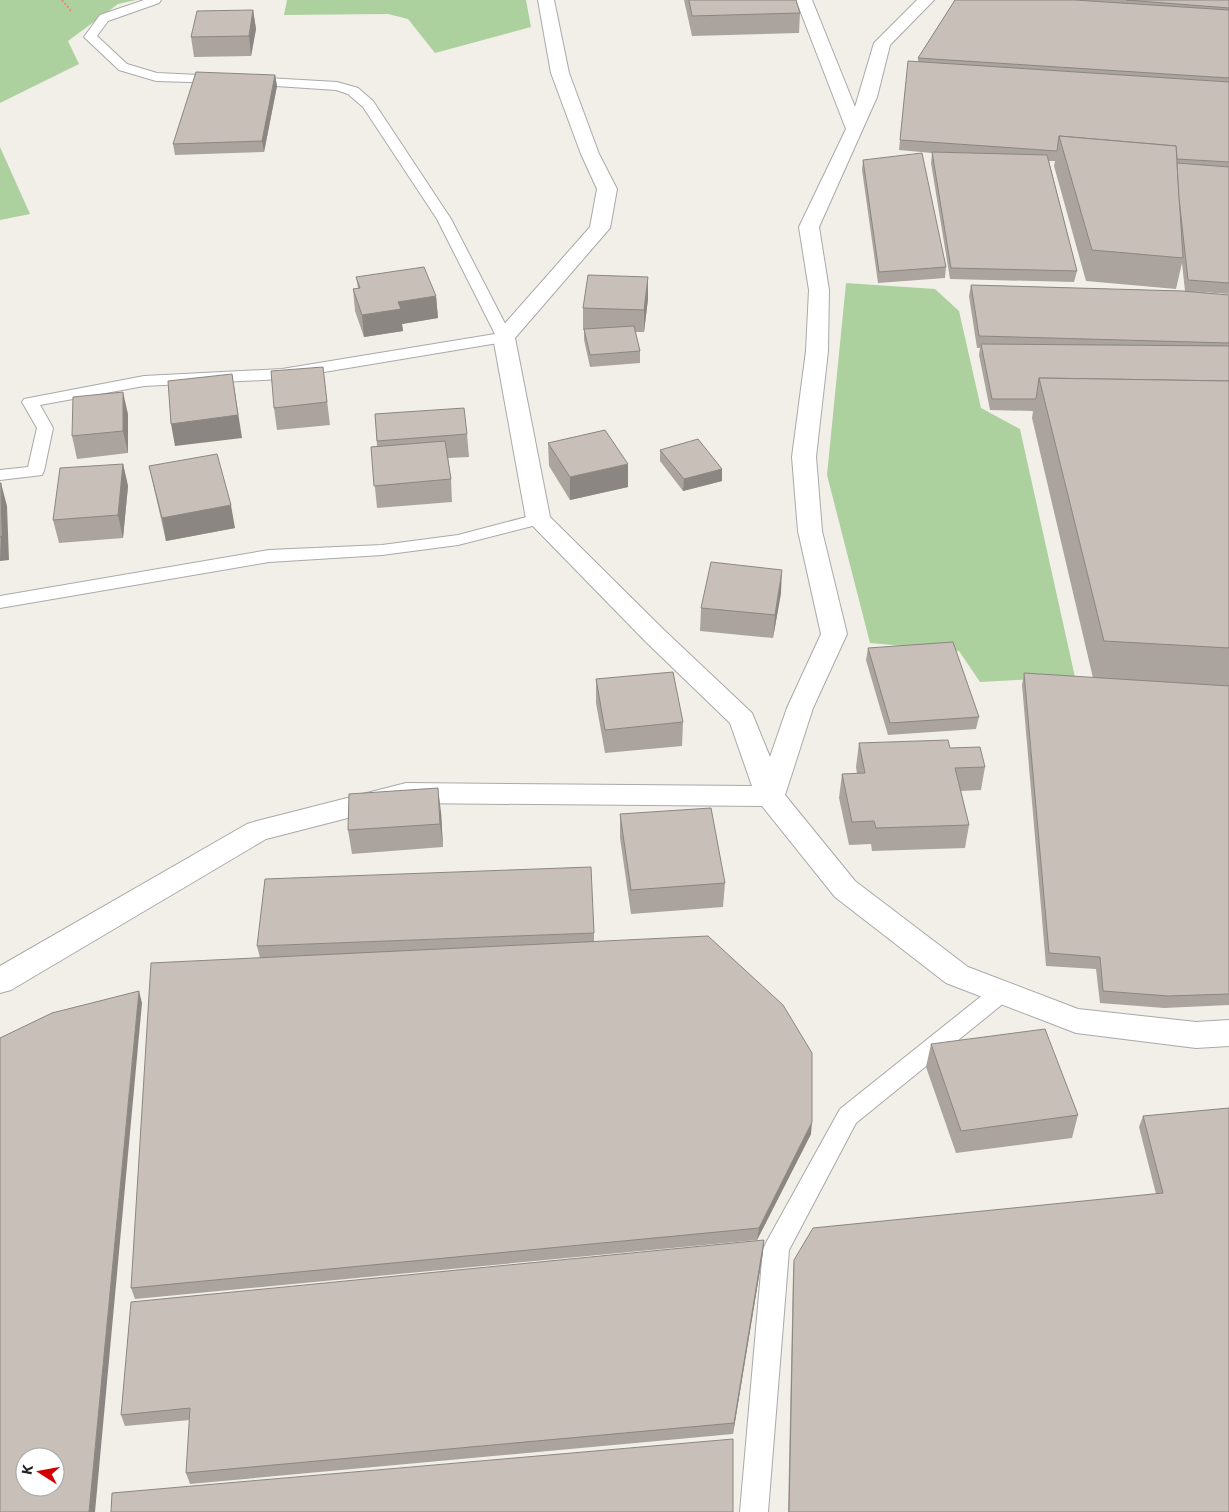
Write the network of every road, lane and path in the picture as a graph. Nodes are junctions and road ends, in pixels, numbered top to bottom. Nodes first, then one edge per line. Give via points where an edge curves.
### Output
1 (155, 0) edge
2 (546, 0) edge
3 (804, 0) edge
4 (926, 0) edge
5 (855, 129) junction
6 (504, 337) junction
7 (0, 475) edge
8 (538, 519) junction
9 (0, 602) edge
10 (770, 796) junction
11 (0, 981) edge
12 (1002, 992) junction
13 (1229, 1033) edge
14 (754, 1512) edge

1 - 6 lane via 104,18 90,36 123,67 156,77 337,86 353,91 368,104 444,219
2 - 6 street via 560,73 590,154 607,189 600,228
3 - 5 street
4 - 5 street via 882,43 868,97
5 - 10 street via 809,227 819,290 817,351 804,456 810,531 834,634 800,708
6 - 7 lane via 282,374 144,381 30,402 45,428 36,471
6 - 8 street
8 - 9 lane via 458,540 382,550 269,556
8 - 10 street via 742,719
10 - 11 street via 406,793 257,832
10 - 12 street via 845,889 958,975
12 - 13 street via 1076,1021 1196,1034
12 - 14 lane via 848,1116 776,1249

